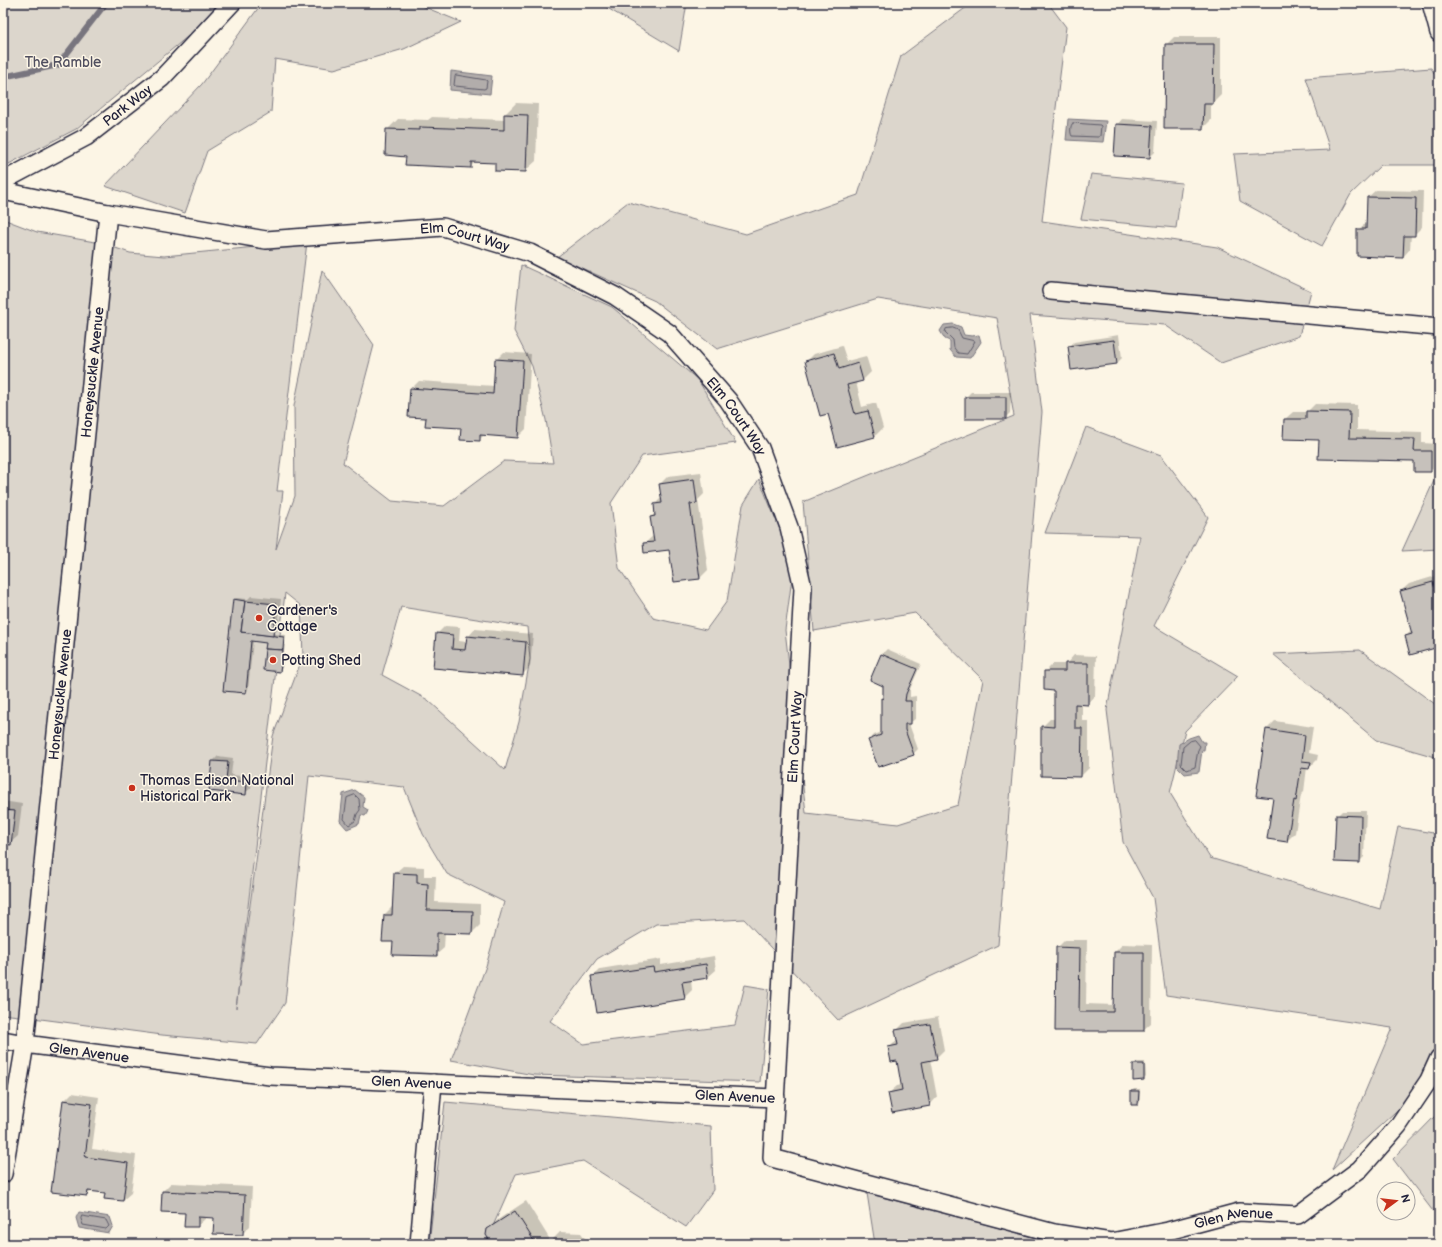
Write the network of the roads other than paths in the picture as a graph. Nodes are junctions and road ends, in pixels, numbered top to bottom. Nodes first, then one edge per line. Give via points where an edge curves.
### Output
1 (232, 3) edge
2 (1431, 3) edge
3 (1439, 33) edge
4 (3, 181) edge
5 (3, 191) edge
6 (108, 213) junction
7 (1051, 291) dead end
8 (1439, 327) edge
9 (3, 1040) edge
10 (25, 1044) junction
11 (1439, 1058) edge
12 (433, 1083) junction
13 (776, 1098) junction
14 (3, 1174) edge
15 (419, 1244) edge

1 - 4 street, Park Way via 162,78 86,137
2 - 3 street
5 - 6 street, Elm Court Way
6 - 10 street, Honeysuckle Avenue
6 - 13 street, Elm Court Way via 266,240 443,227 530,253 615,296 669,334 728,400 760,448 789,526 803,588
7 - 8 street
9 - 10 street, Glen Avenue
10 - 12 street, Glen Avenue via 270,1076
10 - 14 street, Honeysuckle Avenue
11 - 13 street, Glen Avenue via 1429,1080 1398,1126 1369,1159 1360,1169 1298,1215 1239,1212 1168,1231 1111,1242 1054,1233 772,1158
12 - 13 street, Glen Avenue
12 - 15 street

